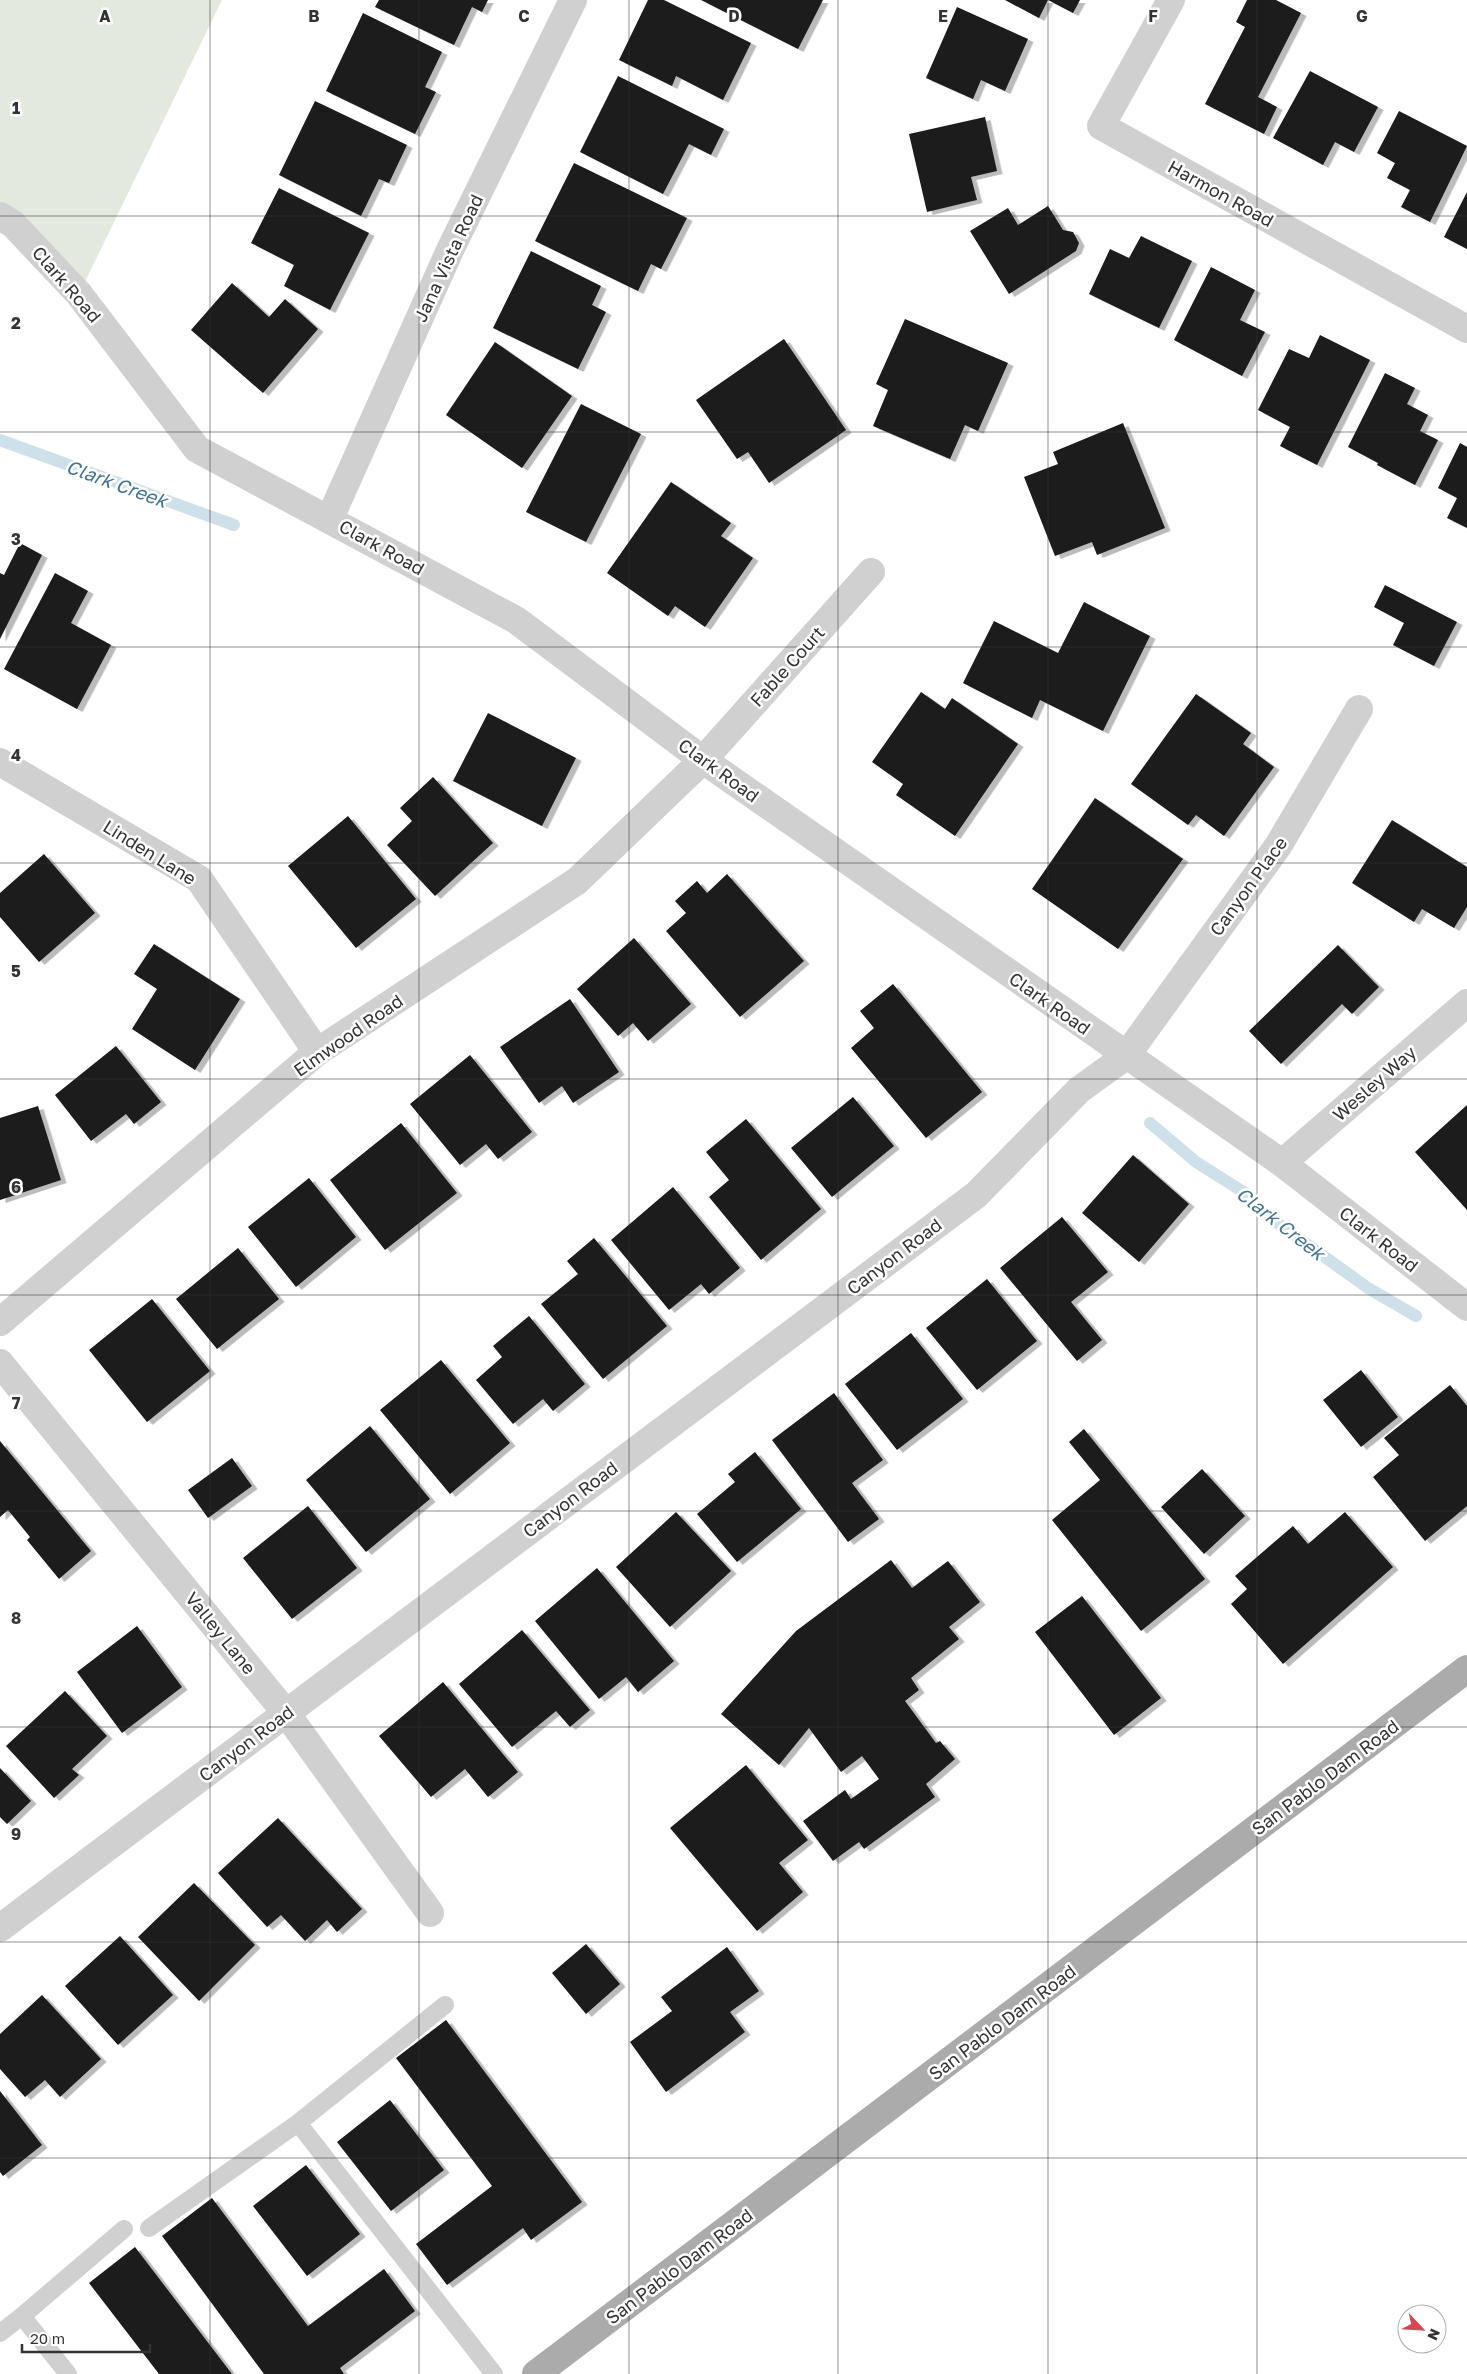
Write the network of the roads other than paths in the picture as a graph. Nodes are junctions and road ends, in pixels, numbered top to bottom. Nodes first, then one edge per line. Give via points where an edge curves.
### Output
1 (573, 0) edge
2 (1171, 0) edge
3 (0, 216) edge
4 (1467, 330) edge
5 (330, 518) junction
6 (871, 572) dead end
7 (1359, 709) dead end
8 (703, 760) junction
9 (0, 762) edge
10 (1467, 1003) edge
11 (317, 1052) junction
12 (1126, 1056) junction
13 (1282, 1163) junction
14 (1467, 1307) edge
15 (0, 1322) edge
16 (0, 1363) edge
17 (1467, 1669) edge
18 (286, 1712) junction
19 (430, 1913) dead end
20 (0, 1928) edge
21 (445, 2005) dead end
22 (298, 2122) junction
23 (149, 2228) dead end
24 (124, 2229) dead end
25 (22, 2316) junction
26 (0, 2333) edge
27 (68, 2374) edge
28 (494, 2374) edge
29 (536, 2374) edge

1 - 5 street, Jana Vista Road via 450,250
2 - 4 street, Harmon Road via 1101,126
3 - 5 street, Clark Road via 13,224 80,294 197,449
5 - 8 street, Clark Road via 516,620
6 - 8 street, Fable Court
7 - 12 street, Canyon Place via 1278,846
8 - 11 street, Elmwood Road via 577,881
8 - 12 street, Clark Road
9 - 11 street, Linden Lane via 198,879
10 - 13 street, Wesley Way
11 - 15 street, Elmwood Road
12 - 13 street, Clark Road
12 - 18 street, Canyon Road via 1078,1090 976,1195
13 - 14 street, Clark Road
16 - 18 street, Valley Lane
17 - 29 main road, San Pablo Dam Road
18 - 19 street, Valley Lane
18 - 20 street, Canyon Road
21 - 22 lane
22 - 23 lane
22 - 28 lane
24 - 25 lane
25 - 26 lane
25 - 27 lane

